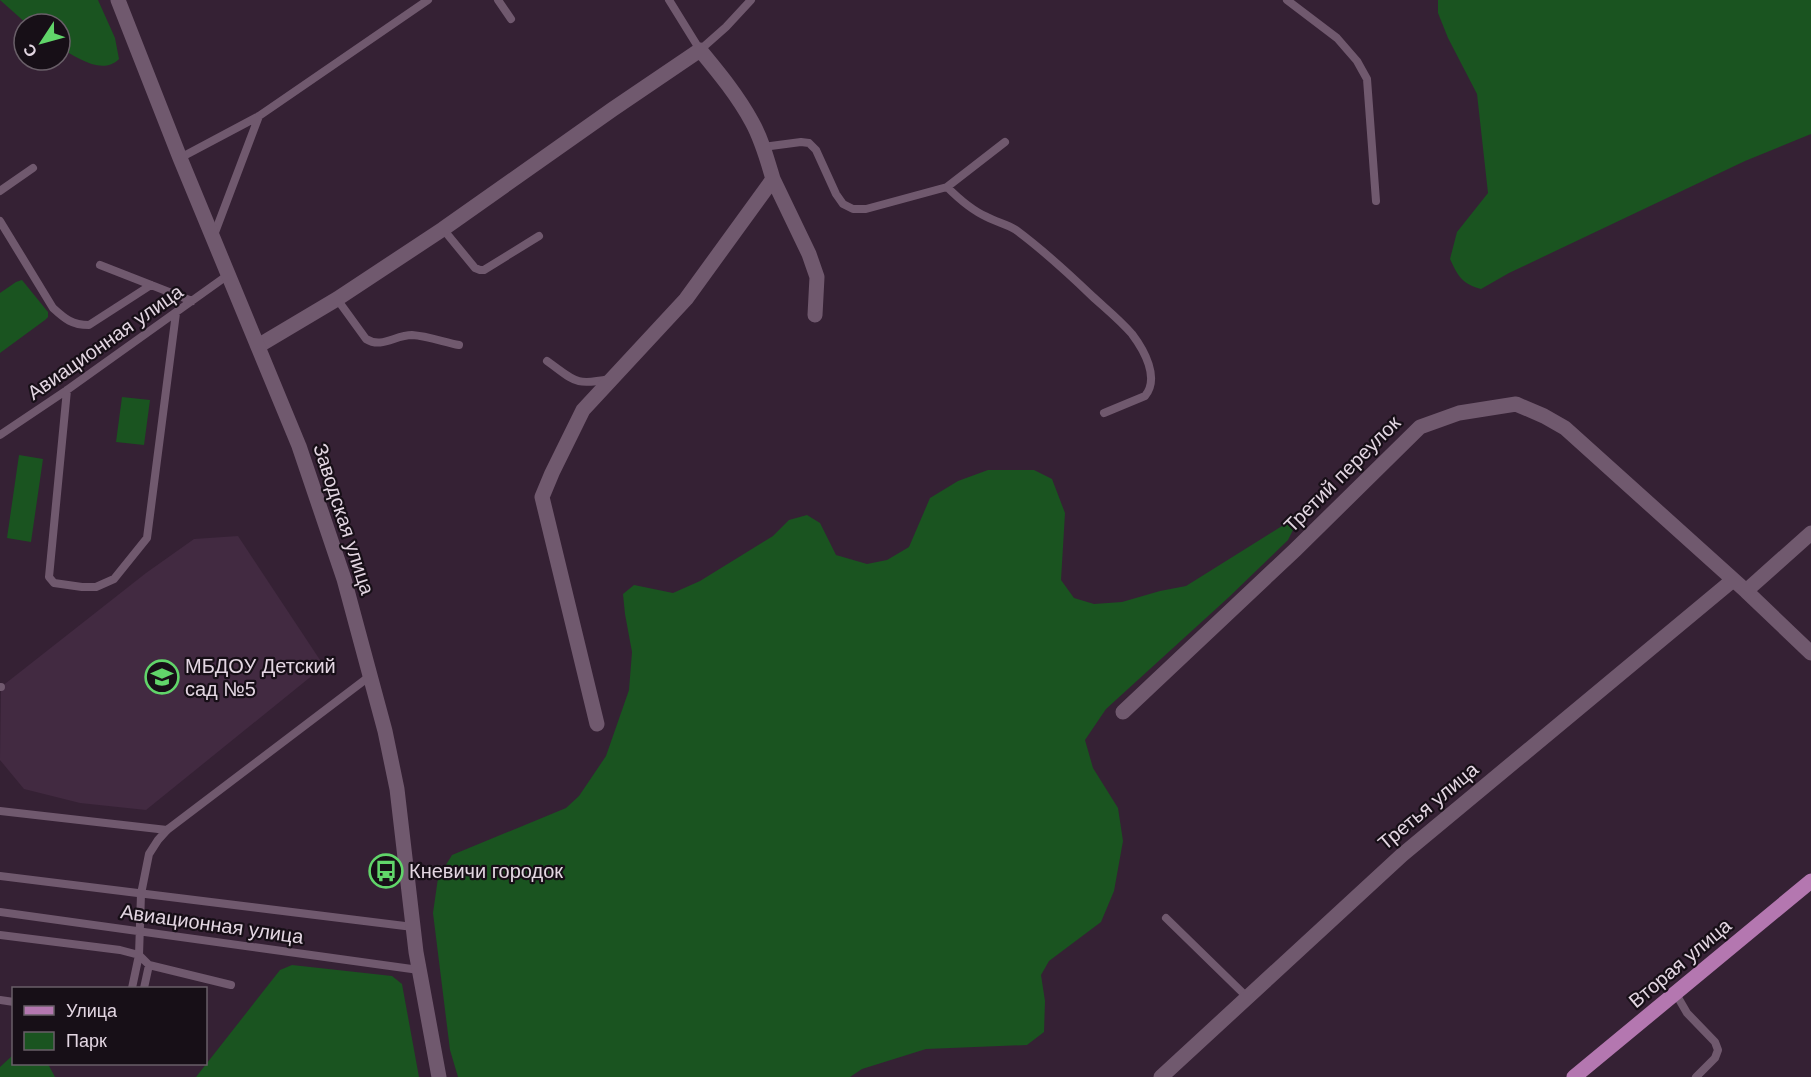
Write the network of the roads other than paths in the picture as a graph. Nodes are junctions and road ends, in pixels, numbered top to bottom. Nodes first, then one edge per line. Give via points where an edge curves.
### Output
1 (119, 0) edge
2 (428, 0) edge
3 (498, 0) edge
4 (669, 0) edge
5 (751, 0) edge
6 (1287, 0) edge
7 (511, 19) dead end
8 (700, 50) junction
9 (259, 116) junction
10 (1005, 141) dead end
11 (763, 147) junction
12 (180, 158) junction
13 (33, 168) dead end
14 (773, 178) junction
15 (947, 187) junction
16 (0, 191) edge
17 (1376, 201) dead end
18 (0, 221) edge
19 (443, 229) junction
20 (539, 236) dead end
21 (213, 239) junction
22 (100, 265) dead end
23 (228, 275) junction
24 (151, 285) junction
25 (337, 299) junction
26 (192, 301) junction
27 (176, 314) junction
28 (815, 315) dead end
29 (459, 345) dead end
30 (258, 346) junction
31 (547, 361) dead end
32 (611, 379) junction
33 (68, 390) junction
34 (1104, 413) dead end
35 (0, 435) edge
36 (1811, 533) edge
37 (1733, 580) junction
38 (1746, 591) junction
39 (1811, 653) edge
40 (370, 676) junction
41 (1123, 712) dead end
42 (597, 724) dead end
43 (0, 811) edge
44 (167, 830) junction
45 (0, 876) edge
46 (1811, 881) edge
47 (141, 894) junction
48 (0, 912) edge
49 (1166, 918) dead end
50 (413, 927) junction
51 (140, 930) junction
52 (0, 935) edge
53 (139, 955) junction
54 (149, 965) junction
55 (419, 970) junction
56 (231, 985) dead end
57 (132, 987) edge
58 (144, 987) edge
59 (1676, 994) junction
60 (1248, 998) junction
61 (439, 1077) edge
62 (1161, 1077) edge
63 (1574, 1077) edge
64 (1696, 1077) edge

1 - 12 street, Заводская улица
2 - 9 lane
3 - 7 lane
4 - 8 lane
5 - 8 lane
6 - 17 lane via 1337,38 1352,53 1367,79
8 - 11 street via 734,94
8 - 19 street
9 - 12 lane
9 - 21 lane
10 - 15 lane
11 - 14 street
11 - 15 lane via 809,143 836,194 843,204 854,208 866,209
12 - 21 street, Заводская улица
13 - 16 lane
14 - 28 street via 817,277
14 - 32 street via 686,299
15 - 34 lane via 975,211 1017,231 1132,334 1150,372 1149,391
18 - 24 lane via 53,308 77,325 89,325
19 - 20 lane via 480,270
19 - 25 street
21 - 23 street, Заводская улица
22 - 24 lane
23 - 26 lane, Авиационная улица
23 - 30 street, Заводская улица
24 - 26 lane
25 - 29 lane via 372,343 411,335
25 - 30 street
26 - 27 lane, Авиационная улица
27 - 33 lane, Авиационная улица
27 - 33 lane via 147,538 114,579 96,587 54,583 49,577
30 - 40 street, Заводская улица via 299,446 332,543
31 - 32 lane via 573,381
32 - 42 street via 583,410 542,497
33 - 35 lane, Авиационная улица
36 - 38 street
37 - 38 street, Третий переулок
37 - 41 street, Третий переулок via 1565,428 1516,404 1459,413 1420,427
37 - 60 street, Третья улица via 1402,855
38 - 39 street, Третий переулок
40 - 44 lane
40 - 50 street, Заводская улица via 397,789
43 - 44 lane
44 - 47 lane via 149,854
45 - 47 lane
46 - 59 main road, Вторая улица
47 - 50 lane
47 - 51 lane
48 - 51 lane, Авиационная улица
49 - 60 lane
50 - 55 street, Заводская улица
51 - 53 lane
51 - 55 lane, Авиационная улица
52 - 53 lane
53 - 54 lane
53 - 57 lane
54 - 56 lane
54 - 58 lane
55 - 61 street, Заводская улица
59 - 63 main road, Вторая улица
59 - 64 lane via 1718,1050 1716,1059
60 - 62 street, Третья улица

